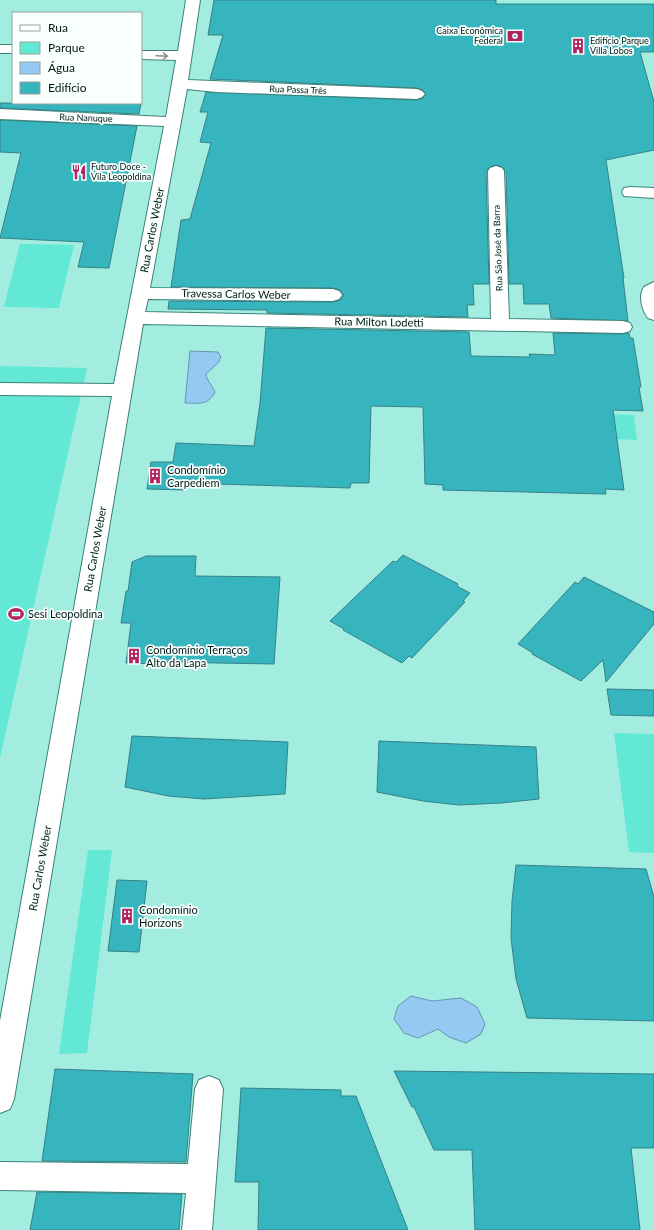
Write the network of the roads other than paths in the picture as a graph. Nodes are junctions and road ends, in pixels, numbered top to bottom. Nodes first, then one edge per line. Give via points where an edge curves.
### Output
1 (193, 0) edge
2 (0, 49) edge
3 (12, 49) edge
4 (142, 55) edge
5 (183, 56) junction
6 (180, 84) junction
7 (418, 94) dead end
8 (0, 114) edge
9 (172, 122) junction
10 (496, 171) dead end
11 (630, 192) dead end
12 (654, 192) edge
13 (654, 288) edge
14 (140, 293) junction
15 (333, 295) dead end
16 (654, 314) edge
17 (135, 318) junction
18 (500, 325) junction
19 (623, 327) dead end
20 (0, 389) edge
21 (123, 390) junction
22 (209, 1089) dead end
23 (0, 1099) edge
24 (0, 1176) edge
25 (201, 1179) junction
26 (197, 1230) edge

1 - 5 street, Rua Carlos Weber
2 - 3 street
4 -> 5 street
5 - 6 street, Rua Carlos Weber
6 - 7 street, Rua Passa Três
6 - 9 street, Rua Carlos Weber
8 - 9 street, Rua Nanuque
9 - 14 street, Rua Carlos Weber
10 - 18 street, Rua São José da Barra
11 - 12 street
13 - 16 street via 650,290 649,295
14 - 15 street, Travessa Carlos Weber
14 - 17 street, Rua Carlos Weber
17 - 18 street, Rua Milton Lodetti
17 - 21 street, Rua Carlos Weber
18 - 19 street, Rua Milton Lodetti
20 - 21 street
21 - 23 street, Rua Carlos Weber
22 - 25 street
24 - 25 street
25 - 26 street

